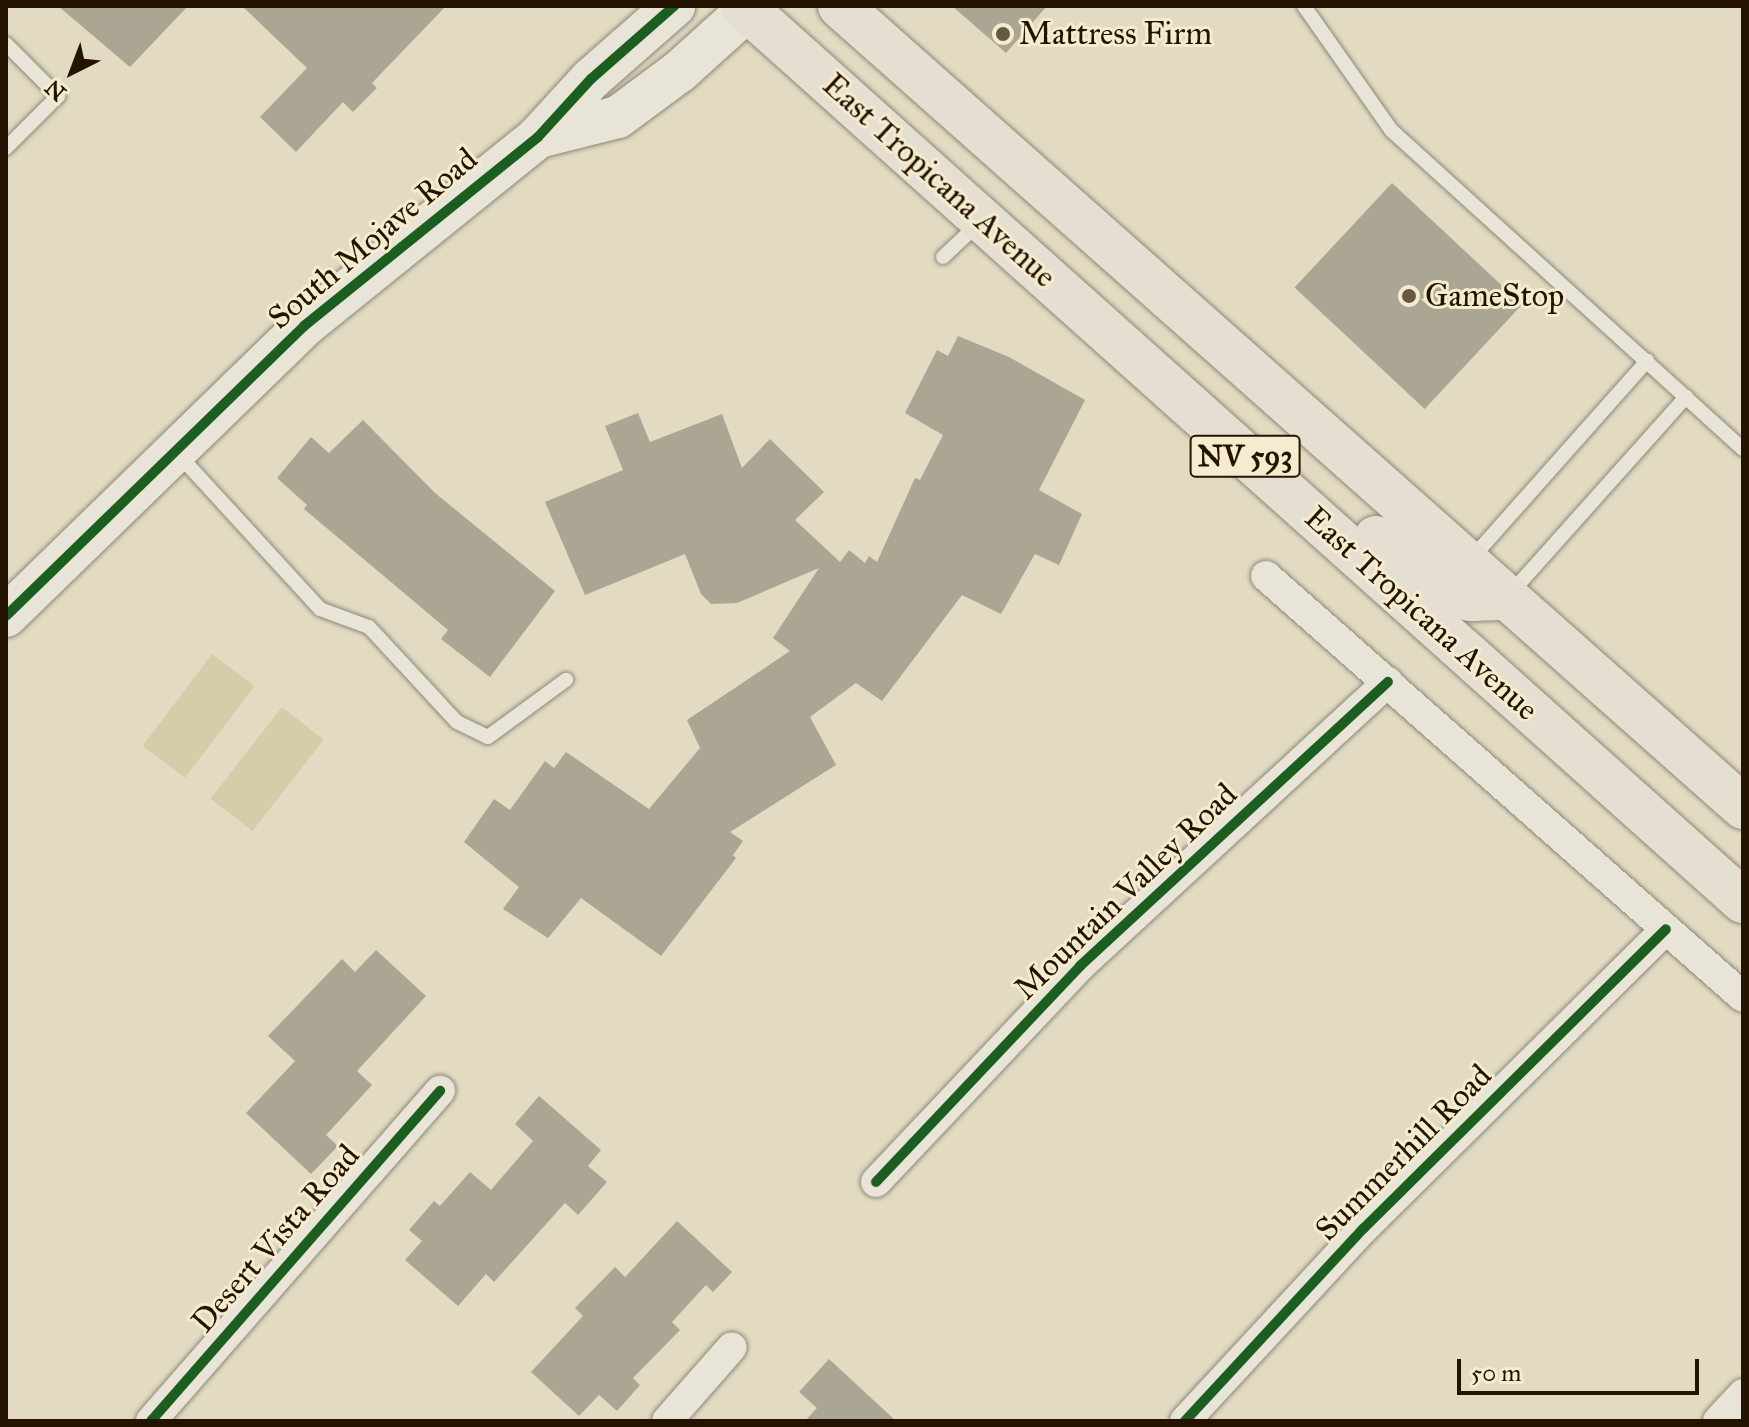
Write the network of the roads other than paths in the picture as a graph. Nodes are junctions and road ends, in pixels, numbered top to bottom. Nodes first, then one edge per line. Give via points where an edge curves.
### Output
1 (674, 6) edge
2 (840, 6) edge
3 (1304, 6) edge
4 (748, 8) edge
5 (6, 44) edge
6 (538, 137) junction
7 (6, 148) edge
8 (982, 219) junction
9 (943, 257) dead end
10 (1647, 361) junction
11 (1686, 397) junction
12 (1743, 449) edge
13 (175, 450) junction
14 (1251, 462) junction
15 (1467, 563) junction
16 (1266, 576) dead end
17 (1506, 598) junction
18 (6, 616) edge
19 (566, 680) dead end
20 (1388, 682) junction
21 (1743, 807) edge
22 (1743, 901) edge
23 (1666, 929) junction
24 (1743, 997) edge
25 (440, 1091) dead end
26 (876, 1182) dead end
27 (732, 1347) dead end
28 (1743, 1394) edge
29 (151, 1421) edge
30 (667, 1421) edge
31 (1185, 1421) edge
32 (1718, 1421) edge

1 - 6 street, South Mojave Road via 591,79
2 - 15 main road, East Tropicana Avenue / NV 593
3 - 10 lane via 1391,130
4 - 6 street, South Mojave Road via 618,117
4 - 8 main road, East Tropicana Avenue / NV 593
5 - 7 lane via 58,96
6 - 13 street, South Mojave Road via 304,326
8 - 9 lane
8 - 14 main road, East Tropicana Avenue / NV 593
10 - 11 lane
10 - 15 lane
11 - 12 lane
11 - 17 lane
13 - 18 street, South Mojave Road
13 - 19 lane via 320,609 369,627 457,722 488,737
14 - 17 main road via 1346,516 1438,584 1470,599
14 - 22 main road, East Tropicana Avenue / NV 593
15 - 17 main road, East Tropicana Avenue / NV 593
16 - 20 street
17 - 21 main road, East Tropicana Avenue / NV 593
20 - 23 street
20 - 26 street, Mountain Valley Road via 1080,966
23 - 24 street
23 - 31 street, Summerhill Road via 1363,1229
25 - 29 street, Desert Vista Road
27 - 30 street
28 - 32 street

